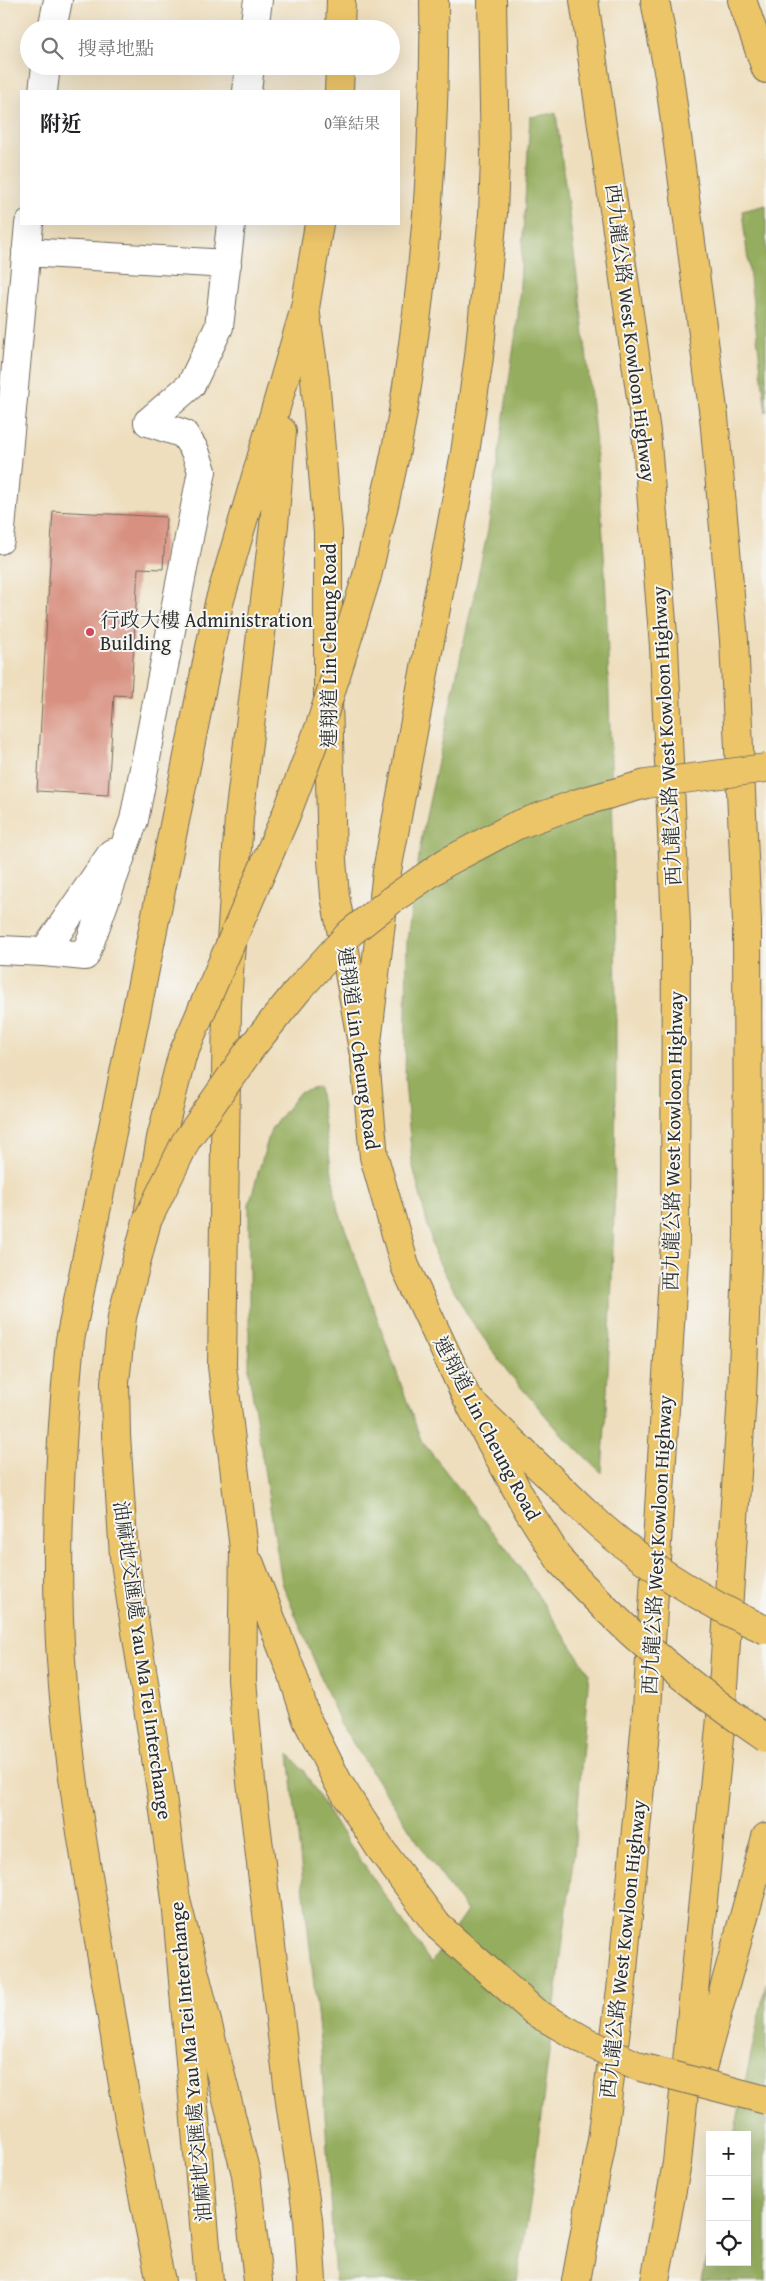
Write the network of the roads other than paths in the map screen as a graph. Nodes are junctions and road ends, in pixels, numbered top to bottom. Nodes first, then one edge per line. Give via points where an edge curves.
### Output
1 (58, 0) edge
2 (258, 0) edge
3 (340, 0) edge
4 (434, 0) edge
5 (492, 0) edge
6 (584, 0) edge
7 (655, 0) edge
8 (742, 0) edge
9 (54, 20) edge
10 (255, 20) edge
11 (340, 20) edge
12 (766, 69) edge
13 (45, 75) edge
14 (249, 75) edge
15 (340, 75) edge
16 (43, 90) edge
17 (247, 90) edge
18 (339, 90) edge
19 (29, 225) edge
20 (231, 225) edge
21 (319, 225) edge
22 (26, 252) junction
23 (227, 264) junction
24 (306, 308) junction
25 (287, 375) junction
26 (0, 540) edge
27 (766, 768) edge
28 (713, 774) junction
29 (766, 780) edge
30 (134, 820) junction
31 (0, 950) edge
32 (44, 952) junction
33 (365, 1060) junction
34 (147, 1221) junction
35 (467, 1398) junction
36 (244, 1549) junction
37 (766, 1630) edge
38 (766, 1738) edge
39 (766, 1837) edge
40 (176, 1900) junction
41 (766, 2100) edge
42 (677, 2163) junction
43 (161, 2281) edge
44 (209, 2281) edge
45 (258, 2281) edge
46 (312, 2281) edge
47 (576, 2281) edge
48 (655, 2281) edge

1 - 9 street
2 - 10 street
3 - 11 main road
4 - 34 main road, bridge via 433,128 426,224 417,317 389,483 367,576 321,723 286,815 182,1056 162,1138
5 - 33 main road via 495,158 491,242 479,357 465,452 387,871
6 - 47 main road, 西九龍公路 West Kowloon Highway via 646,432 664,646 676,926 674,1240 647,1710 622,1981 604,2122
7 - 42 main road via 669,76 714,426 734,640 747,922 748,1237 742,1396 721,1718
8 - 12 main road
13 - 16 street
14 - 17 street
15 - 18 main road
19 - 22 street
20 - 23 street
21 - 24 main road, 連翔道 Lin Cheung Road
22 - 23 street
22 - 26 street
23 - 30 street via 219,327 191,385 148,422 184,434 202,471
24 - 25 main road
24 - 33 main road, 連翔道 Lin Cheung Road via 328,532 328,697 335,896
25 - 36 main road via 273,535 239,818 227,1005 222,1366
25 - 43 main road via 219,603 70,1340 61,1436 58,1539 61,1659 75,1805 141,2191
27 - 28 main road, 油麻地交匯處 Yau Ma Tei Interchange, bridge
28 - 29 main road, bridge
28 - 34 main road, 油麻地交匯處 Yau Ma Tei Interchange, bridge via 646,784 578,802 515,826 445,863 393,899 350,933 251,1048 186,1141
30 - 32 street
30 - 32 street via 85,956
31 - 32 street
33 - 35 main road, 連翔道 Lin Cheung Road via 374,1157 405,1266
34 - 40 main road, 油麻地交匯處 Yau Ma Tei Interchange via 122,1317 115,1382 116,1435 124,1556
35 - 37 main road, bridge via 584,1511 636,1554 700,1595
35 - 38 main road, 連翔道 Lin Cheung Road, bridge via 528,1510 561,1562 649,1650 692,1686
36 - 41 main road, bridge via 307,1720 338,1782 379,1847 438,1926 535,2012 589,2043 640,2067
36 - 46 main road via 242,1680 250,1773 291,2109 308,2219
39 - 42 main road
40 - 44 main road, 油麻地交匯處 Yau Ma Tei Interchange
40 - 45 main road via 246,2174
42 - 48 main road

